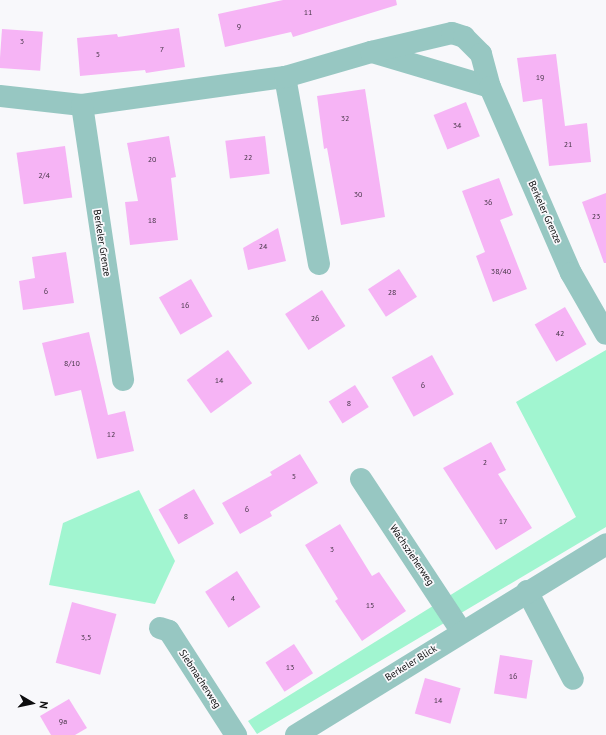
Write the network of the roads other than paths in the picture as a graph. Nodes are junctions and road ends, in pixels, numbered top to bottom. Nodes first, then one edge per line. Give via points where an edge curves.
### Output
1 (371, 52) junction
2 (285, 77) junction
3 (490, 87) junction
4 (0, 96) edge
5 (82, 105) junction
6 (319, 264) dead end
7 (606, 334) edge
8 (123, 380) dead end
9 (361, 479) dead end
10 (606, 544) edge
11 (527, 591) junction
12 (160, 628) dead end
13 (462, 632) junction
14 (574, 679) dead end
15 (236, 735) edge
16 (296, 735) edge

1 - 2 street, Berkeler Grenze
1 - 3 street
1 - 3 street, Berkeler Grenze via 452,33 464,37 481,54
2 - 5 street, Berkeler Grenze
2 - 6 street
3 - 7 street, Berkeler Grenze via 571,273
4 - 5 street, Berkeler Grenze
5 - 8 street, Berkeler Grenze
9 - 13 street, Wachszieherweg
10 - 11 street, Berkeler Blick
11 - 13 street, Berkeler Blick
11 - 14 street
12 - 15 street, Siebmacherweg via 169,631
13 - 16 street, Berkeler Blick

